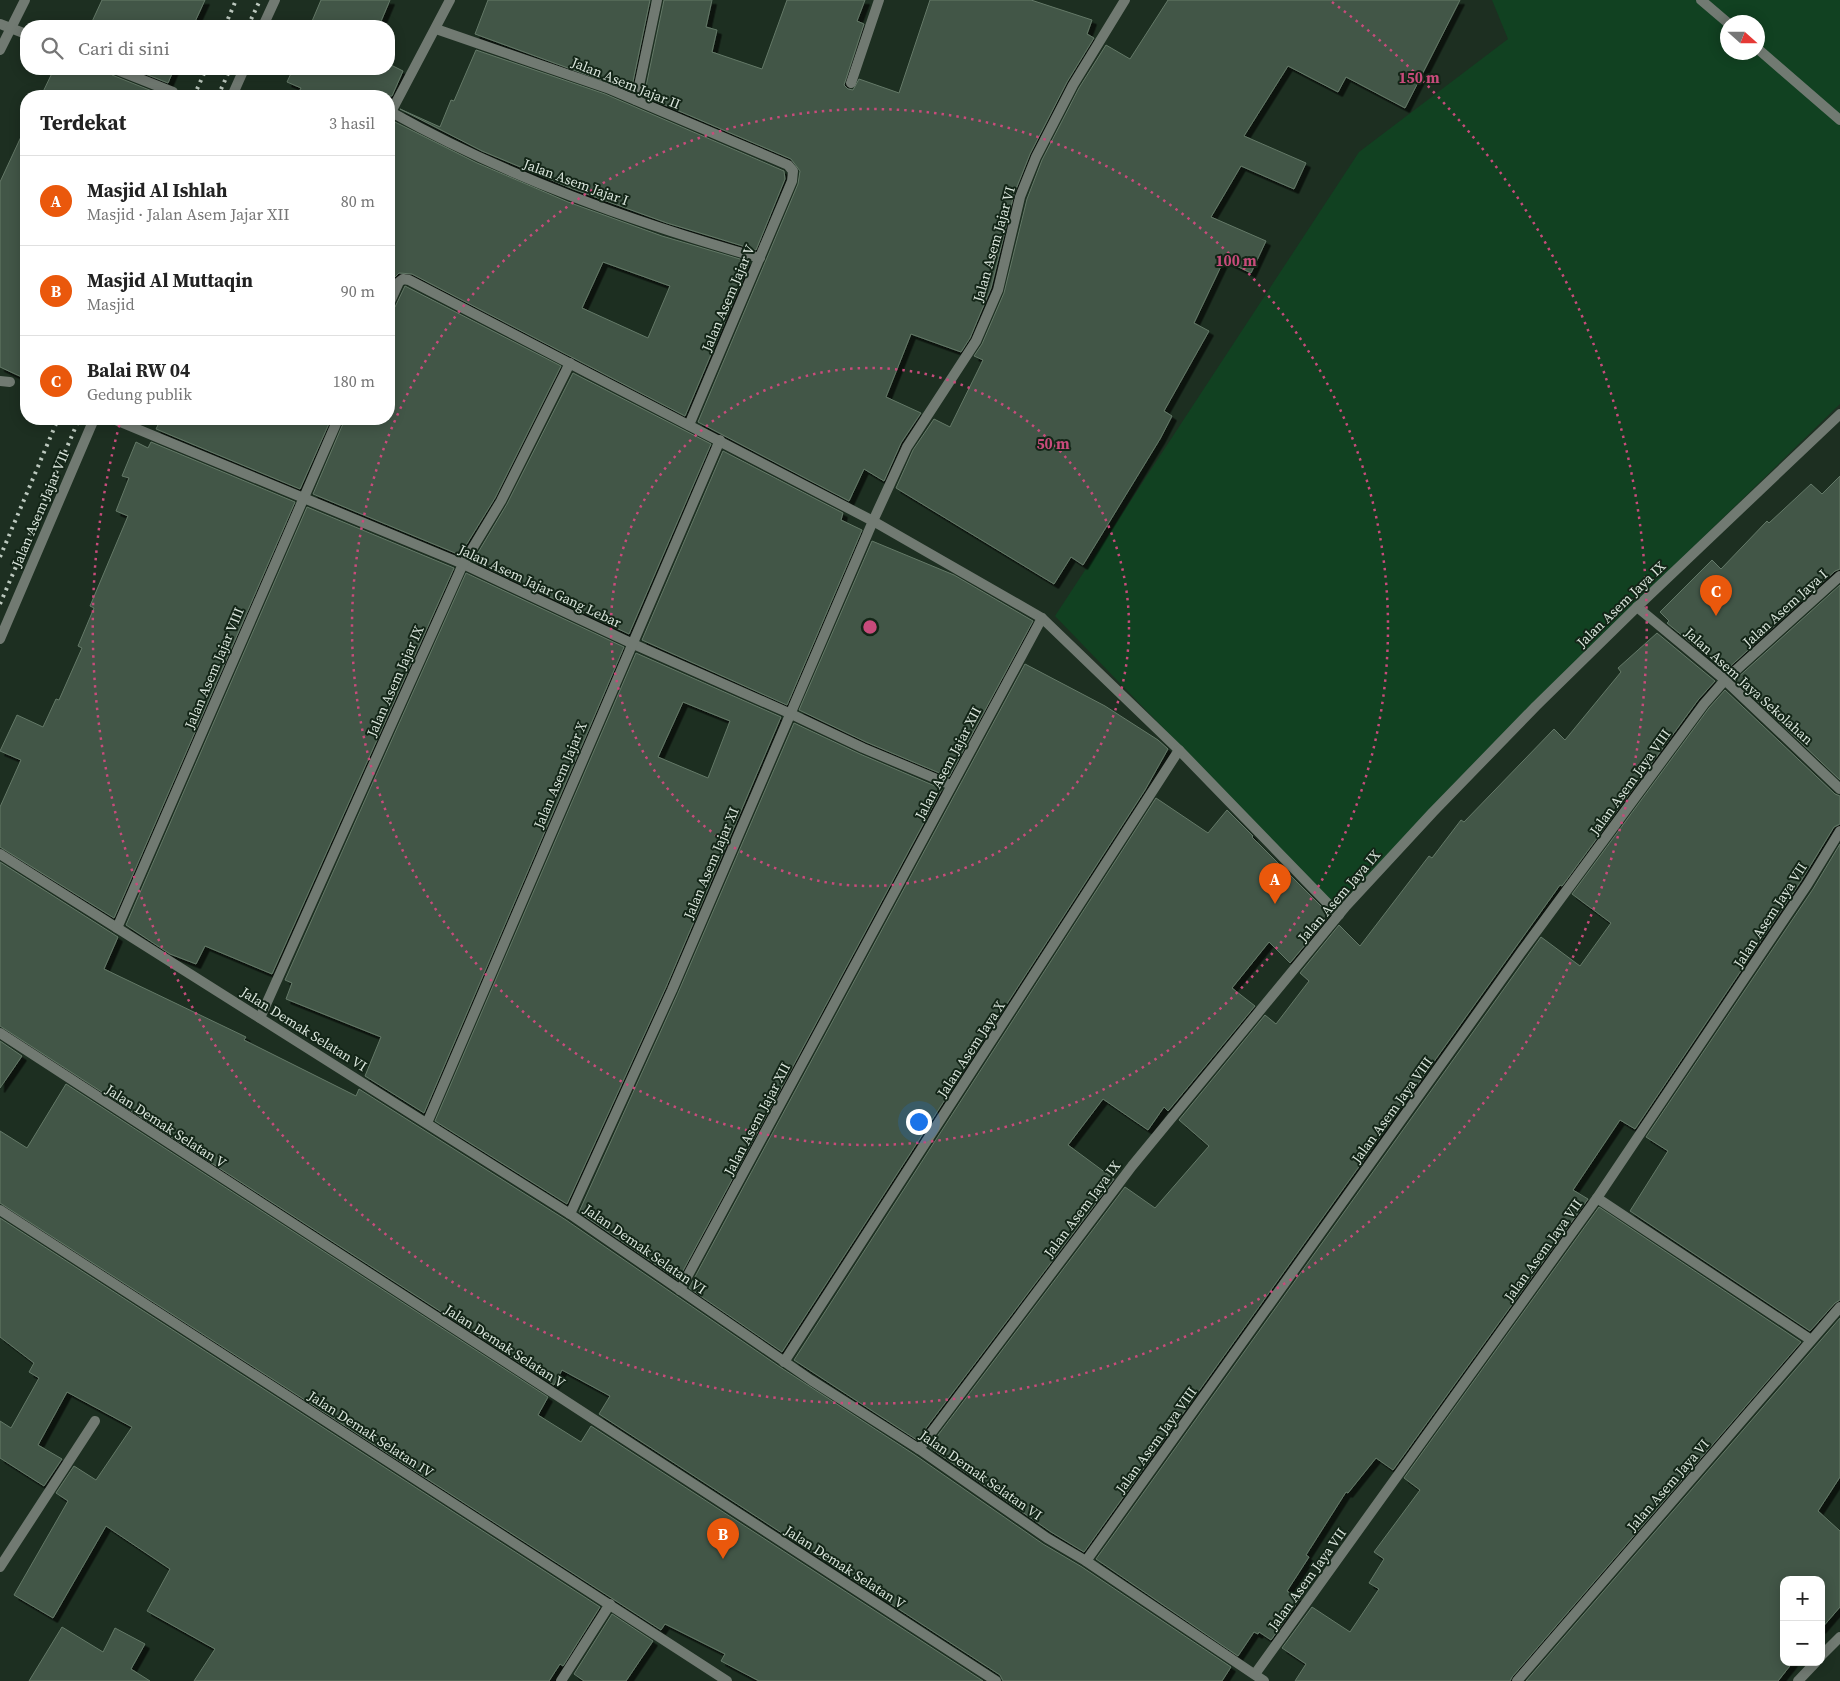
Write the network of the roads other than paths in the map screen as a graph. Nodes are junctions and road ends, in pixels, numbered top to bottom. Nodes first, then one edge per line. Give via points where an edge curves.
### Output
1 (25, 0) edge
2 (275, 0) edge
3 (450, 0) edge
4 (657, 0) edge
5 (879, 0) edge
6 (1125, 0) edge
7 (1701, 0) edge
8 (1720, 16) edge
9 (266, 20) edge
10 (0, 24) edge
11 (11, 29) junction
12 (436, 29) junction
13 (20, 32) edge
14 (0, 50) edge
15 (1765, 55) edge
16 (129, 75) edge
17 (241, 75) edge
18 (851, 83) dead end
19 (168, 90) edge
20 (235, 90) edge
21 (636, 100) junction
22 (395, 103) edge
23 (395, 115) edge
24 (1840, 120) edge
25 (792, 181) joint
26 (760, 258) junction
27 (395, 291) edge
28 (570, 363) junction
29 (1840, 414) edge
30 (91, 425) edge
31 (129, 425) edge
32 (335, 425) edge
33 (689, 425) junction
34 (720, 440) junction
35 (303, 497) junction
36 (873, 520) junction
37 (463, 564) junction
38 (1840, 576) edge
39 (1637, 607) junction
40 (1042, 618) junction
41 (0, 639) edge
42 (630, 643) junction
43 (1725, 680) junction
44 (789, 713) junction
45 (1179, 750) junction
46 (952, 785) junction
47 (1840, 789) edge
48 (1840, 831) edge
49 (0, 854) edge
50 (1339, 914) junction
51 (117, 928) junction
52 (260, 1018) junction
53 (0, 1033) edge
54 (427, 1123) junction
55 (1597, 1198) junction
56 (0, 1210) edge
57 (570, 1214) junction
58 (680, 1290) junction
59 (1840, 1307) edge
60 (1811, 1340) junction
61 (784, 1362) junction
62 (95, 1421) dead end
63 (919, 1449) junction
64 (1086, 1561) junction
65 (0, 1567) edge
66 (610, 1604) junction
67 (1840, 1637) edge
68 (1825, 1652) edge
69 (1812, 1666) edge
70 (1254, 1674) junction
71 (561, 1681) edge
72 (728, 1681) edge
73 (996, 1681) edge
74 (1264, 1681) edge
75 (1517, 1681) edge
76 (1798, 1681) edge

1 - 11 street
2 - 9 street
3 - 12 street
4 - 21 street
5 - 18 street
6 - 36 street, Jalan Asem Jajar VI via 1073,85 1036,157 1020,197 998,290 976,341 907,447
7 - 8 street
10 - 11 street
11 - 13 street
11 - 14 street
12 - 21 street, Jalan Asem Jajar II
12 - 22 street
15 - 24 street
16 - 19 street
17 - 20 street
21 - 25 street, Jalan Asem Jajar II via 788,165 793,171
23 - 26 street, Jalan Asem Jajar I via 439,139 533,182 672,232
25 - 26 street, Jalan Asem Jajar V
26 - 33 street, Jalan Asem Jajar V
27 - 28 street via 399,282 409,280
28 - 33 street
28 - 37 street, Jalan Asem Jajar IX via 501,501
29 - 39 street, Jalan Asem Jaya IX
30 - 41 street, Jalan Asem Jajar VII
31 - 35 street, Jalan Asem Jajar Gang Lebar
32 - 35 street, Jalan Asem Jajar VIII
33 - 34 street
34 - 36 street
34 - 42 street, Jalan Asem Jajar X
35 - 37 street, Jalan Asem Jajar Gang Lebar
35 - 51 street, Jalan Asem Jajar VIII
36 - 40 street
36 - 44 street, Jalan Asem Jajar XI
37 - 42 street, Jalan Asem Jajar Gang Lebar
37 - 52 street, Jalan Asem Jajar IX
38 - 43 street, Jalan Asem Jaya I
39 - 43 street, Jalan Asem Jaya Sekolahan
39 - 50 street, Jalan Asem Jaya IX via 1433,812
40 - 45 street
40 - 46 street, Jalan Asem Jajar XII
42 - 44 street, Jalan Asem Jajar Gang Lebar
42 - 54 street, Jalan Asem Jajar X
43 - 47 street, Jalan Asem Jaya Sekolahan
43 - 64 street, Jalan Asem Jaya VIII via 1522,951
44 - 46 street, Jalan Asem Jajar Gang Lebar
44 - 57 street, Jalan Asem Jajar XI via 672,990
45 - 50 street
45 - 61 street, Jalan Asem Jaya X
46 - 58 street, Jalan Asem Jajar XII
48 - 55 street, Jalan Asem Jaya VII
49 - 51 street, Jalan Demak Selatan VI
50 - 63 street, Jalan Asem Jaya IX via 1132,1166
51 - 52 street, Jalan Demak Selatan VI
52 - 54 street, Jalan Demak Selatan VI
53 - 73 street, Jalan Demak Selatan V
54 - 57 street, Jalan Demak Selatan VI
55 - 60 street
55 - 70 street, Jalan Asem Jaya VII
56 - 66 street, Jalan Demak Selatan IV
57 - 58 street, Jalan Demak Selatan VI
58 - 61 street, Jalan Demak Selatan VI
59 - 60 street, Jalan Asem Jaya VI
60 - 75 street, Jalan Asem Jaya VI
61 - 63 street, Jalan Demak Selatan VI
62 - 65 street
63 - 64 street, Jalan Demak Selatan VI via 1047,1538
64 - 70 street, Jalan Demak Selatan VI
66 - 71 street
66 - 72 street, Jalan Demak Selatan IV
67 - 68 street
69 - 76 street
70 - 74 street, Jalan Demak Selatan VI

